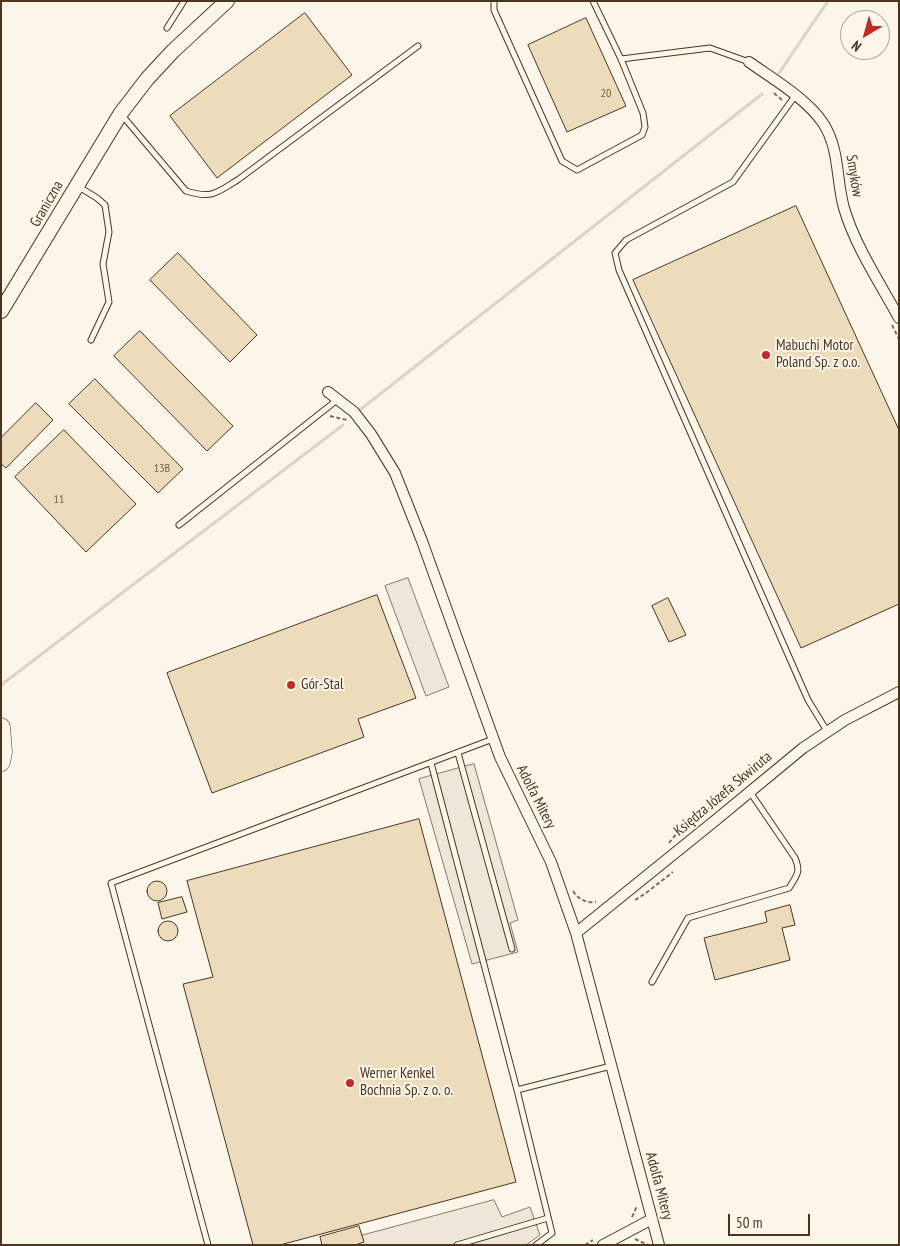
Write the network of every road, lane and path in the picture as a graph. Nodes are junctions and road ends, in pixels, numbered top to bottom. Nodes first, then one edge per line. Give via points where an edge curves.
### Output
1 (184, 1) edge
2 (227, 1) edge
3 (494, 1) edge
4 (593, 1) edge
5 (167, 28) dead end
6 (418, 46) dead end
7 (621, 59) junction
8 (749, 62) joint
9 (795, 96) junction
10 (121, 114) junction
11 (76, 185) junction
12 (1, 311) edge
13 (899, 318) edge
14 (91, 340) dead end
15 (328, 392) dead end
16 (338, 399) junction
17 (179, 525) dead end
18 (899, 692) edge
19 (1, 727) edge
20 (827, 731) junction
21 (493, 739) junction
22 (458, 753) junction
23 (1, 762) edge
24 (431, 763) junction
25 (750, 792) junction
26 (576, 933) junction
27 (512, 949) dead end
28 (652, 982) dead end
29 (611, 1066) junction
30 (517, 1090) junction
31 (548, 1218) junction
32 (652, 1218) junction
33 (634, 1237) dead end
34 (208, 1245) edge
35 (456, 1245) edge
36 (536, 1245) edge
37 (604, 1245) edge
38 (648, 1245) edge
39 (659, 1245) edge

1 - 5 lane
2 - 10 main road, Graniczna via 173,51
3 - 7 lane via 494,10 562,161 577,170 642,135 645,127 643,113
4 - 7 lane
6 - 10 lane via 216,194 200,195 186,191
7 - 8 lane via 710,48
8 - 9 street, Smyków
9 - 13 street, Smyków via 815,114 829,133 848,221
9 - 20 lane via 733,182 626,240 616,254 619,270 804,691
10 - 11 main road, Graniczna
11 - 12 main road, Graniczna
11 - 14 lane via 105,205 109,232 103,264 109,302
15 - 16 street, Adolfa Mitery
16 - 17 lane
16 - 21 street, Adolfa Mitery via 354,412 395,473
18 - 20 street, Księdza Józefa Skwiruta
19 - 23 highway
20 - 25 street, Księdza Józefa Skwiruta
21 - 22 lane
21 - 26 street, Adolfa Mitery via 551,862
22 - 24 lane
22 - 27 lane
24 - 30 lane
24 - 34 lane via 111,883
25 - 26 street, Księdza Józefa Skwiruta
25 - 28 lane via 795,858 799,868 796,877 789,888 688,918
26 - 29 street, Adolfa Mitery
29 - 30 lane
29 - 32 street, Adolfa Mitery
30 - 31 lane
31 - 35 lane
31 - 36 lane via 552,1233
32 - 37 street
32 - 39 street, Adolfa Mitery
33 - 38 path

